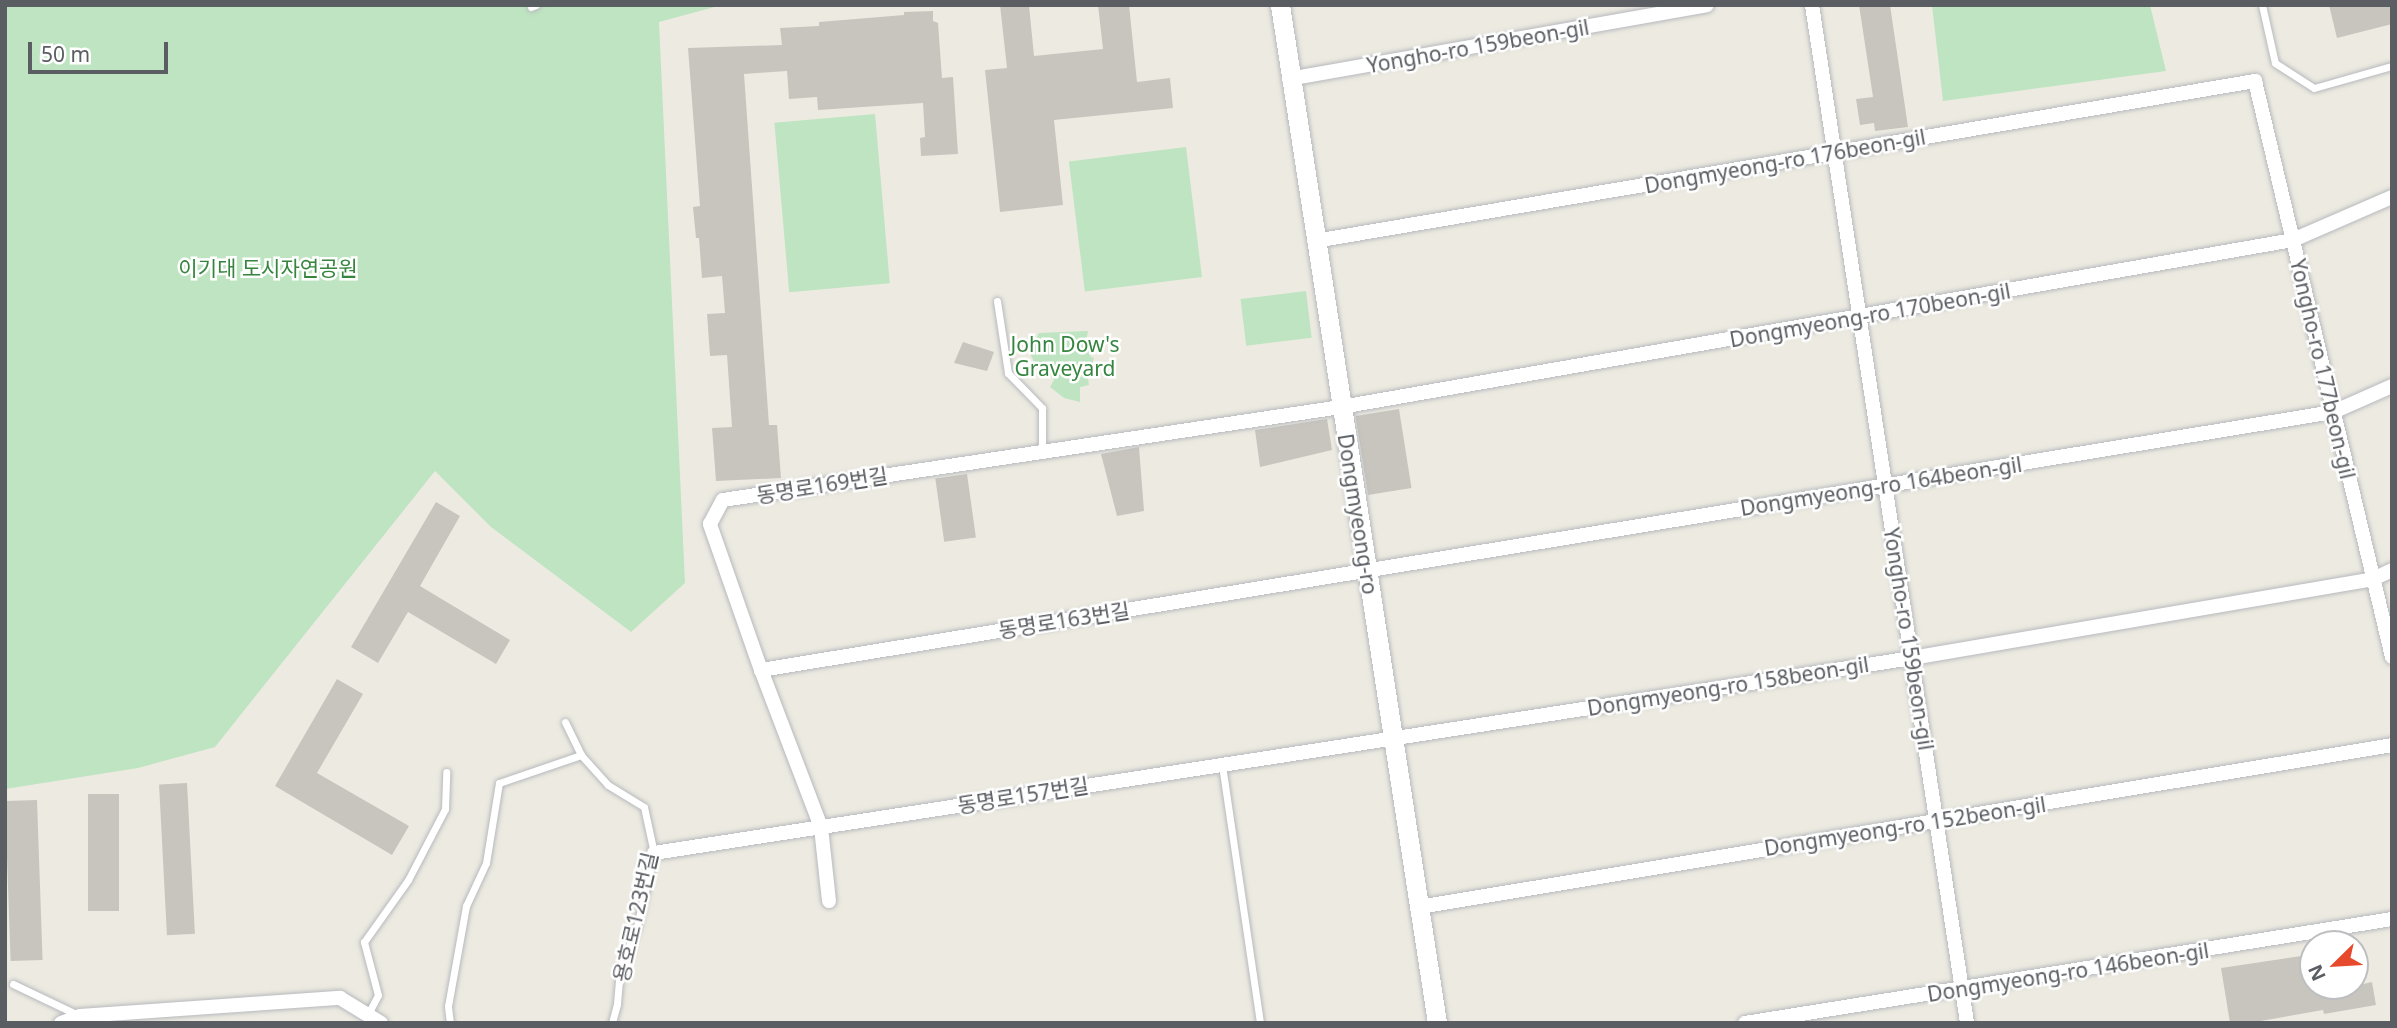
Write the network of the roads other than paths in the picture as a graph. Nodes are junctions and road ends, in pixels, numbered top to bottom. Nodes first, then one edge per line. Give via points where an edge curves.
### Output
1 (1280, 5) edge
2 (1707, 5) edge
3 (1812, 5) edge
4 (2262, 5) edge
5 (2392, 66) edge
6 (1289, 79) junction
7 (2255, 81) joint
8 (1835, 152) junction
9 (2392, 197) edge
10 (2293, 240) junction
11 (1315, 241) junction
12 (997, 301) dead end
13 (1860, 316) junction
14 (2392, 386) edge
15 (1341, 407) junction
16 (2333, 412) junction
17 (1042, 452) junction
18 (1885, 485) junction
19 (1367, 570) junction
20 (2392, 570) edge
21 (2373, 579) junction
22 (2392, 657) edge
23 (1912, 658) junction
24 (761, 670) junction
25 (565, 722) dead end
26 (1393, 738) junction
27 (2392, 745) edge
28 (581, 755) junction
29 (1222, 765) junction
30 (446, 772) dead end
31 (1936, 821) junction
32 (821, 827) junction
33 (654, 853) junction
34 (829, 901) dead end
35 (1419, 907) junction
36 (2392, 919) edge
37 (13, 984) dead end
38 (1962, 989) junction
39 (80, 1016) junction
40 (102, 1019) edge
41 (375, 1019) edge
42 (61, 1023) edge
43 (450, 1023) edge
44 (612, 1023) edge
45 (1260, 1023) edge
46 (1437, 1023) edge
47 (1745, 1023) edge
48 (1967, 1023) edge

1 - 6 street, Dongmyeong-ro
2 - 6 street, Yongho-ro 159beon-gil
3 - 8 street, Yongho-ro 159beon-gil
4 - 5 lane via 2275,63 2314,88
6 - 11 street, Dongmyeong-ro
7 - 8 street, Dongmyeong-ro 176beon-gil
7 - 10 street, Yongho-ro 177beon-gil
8 - 11 street, Dongmyeong-ro 176beon-gil
8 - 13 street, Yongho-ro 159beon-gil
9 - 10 street, Dongmyeong-ro 170beon-gil
10 - 13 street, Dongmyeong-ro 170beon-gil
10 - 16 street, Yongho-ro 177beon-gil
11 - 15 street, Dongmyeong-ro
12 - 17 lane via 1009,373 1042,408
13 - 15 street, Dongmyeong-ro 170beon-gil
13 - 18 street, Yongho-ro 159beon-gil
14 - 16 street, Dongmyeong-ro 164beon-gil
15 - 17 street, 동명로169번길
15 - 19 street, Dongmyeong-ro
16 - 18 street, Dongmyeong-ro 164beon-gil
16 - 21 street, Yongho-ro 177beon-gil
17 - 24 street, 동명로169번길 via 723,500 710,524
18 - 19 street, Dongmyeong-ro 164beon-gil
18 - 23 street, Yongho-ro 159beon-gil
19 - 24 street, 동명로163번길
19 - 26 street, Dongmyeong-ro
20 - 21 street, Dongmyeong-ro 158beon-gil
21 - 22 street, Yongho-ro 177beon-gil
21 - 23 street, Dongmyeong-ro 158beon-gil
23 - 26 street, Dongmyeong-ro 158beon-gil
23 - 31 street, Yongho-ro 159beon-gil
24 - 32 street, 동명로169번길
25 - 28 lane, 용호로123번길
26 - 29 street, 동명로157번길
26 - 35 street, Dongmyeong-ro
27 - 31 street, Dongmyeong-ro 152beon-gil
28 - 33 lane, 용호로123번길 via 608,785 644,807
28 - 43 lane via 499,783 486,863 466,906 448,1006
29 - 32 street, 동명로157번길
29 - 45 lane
30 - 41 lane via 445,809 408,880 364,942 377,995
31 - 35 street, Dongmyeong-ro 152beon-gil
31 - 38 street, Yongho-ro 159beon-gil
32 - 33 street, 동명로157번길
32 - 34 street, 동명로169번길
33 - 44 lane, 용호로123번길 via 620,969
35 - 46 street, Dongmyeong-ro
36 - 38 street, Dongmyeong-ro 146beon-gil
37 - 39 lane
38 - 47 street, Dongmyeong-ro 146beon-gil
38 - 48 street, Yongho-ro 159beon-gil
39 - 40 street
39 - 42 street
40 - 41 street via 340,998

